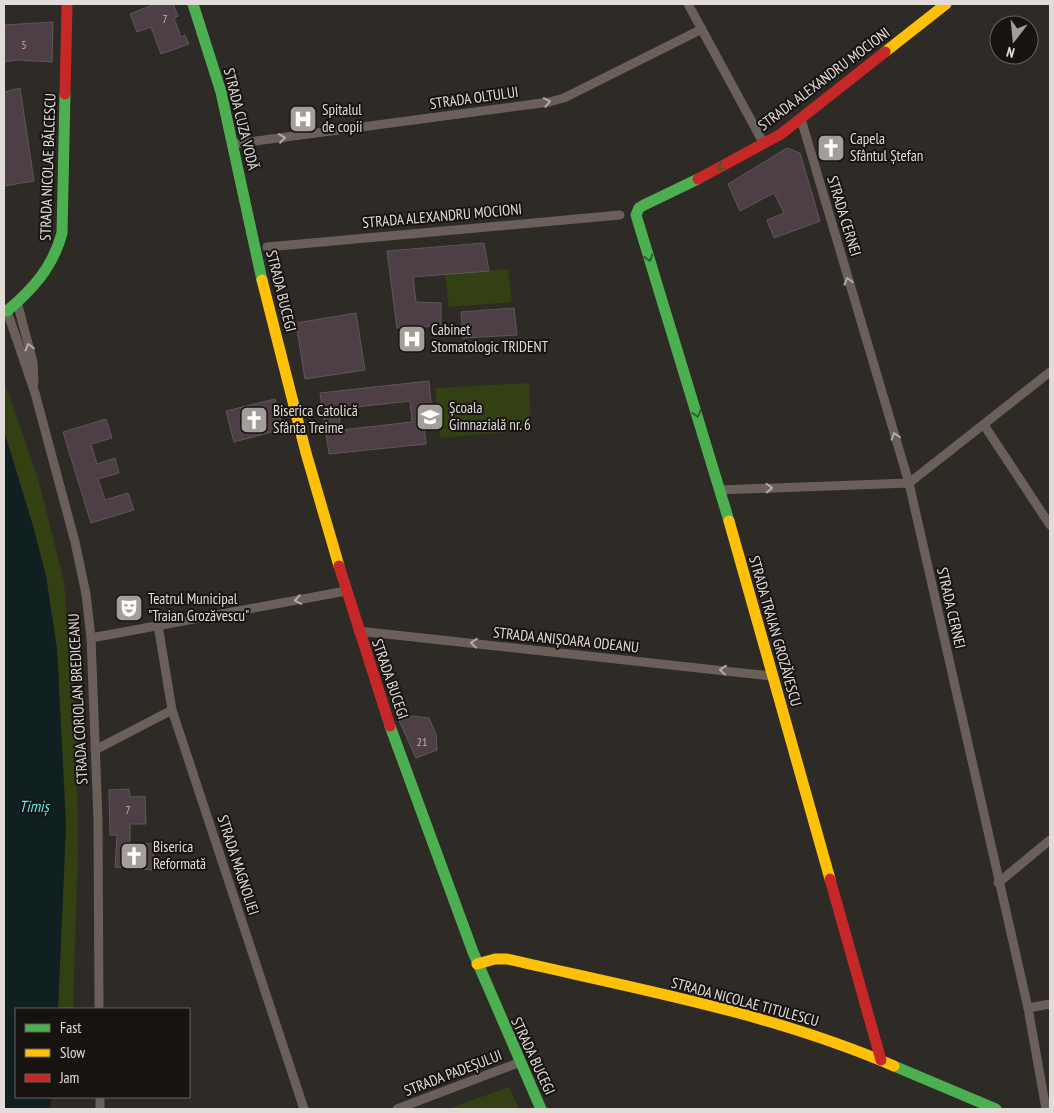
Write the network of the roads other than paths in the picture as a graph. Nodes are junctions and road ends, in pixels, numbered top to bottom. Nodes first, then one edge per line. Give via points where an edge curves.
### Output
1 (67, 4) edge
2 (193, 4) edge
3 (688, 4) edge
4 (946, 4) edge
5 (702, 29) junction
6 (801, 119) junction
7 (234, 144) junction
8 (764, 144) junction
9 (636, 212) joint
10 (620, 215) dead end
11 (254, 244) joint
12 (267, 247) dead end
13 (17, 302) junction
14 (7, 311) joint
15 (1050, 372) edge
16 (35, 393) junction
17 (984, 425) junction
18 (909, 483) junction
19 (720, 490) junction
20 (1050, 525) edge
21 (346, 591) junction
22 (158, 625) junction
23 (358, 631) junction
24 (90, 638) junction
25 (771, 676) junction
26 (172, 710) junction
27 (95, 750) junction
28 (1050, 840) edge
29 (998, 883) junction
30 (477, 964) junction
31 (1050, 1004) edge
32 (99, 1008) edge
33 (1028, 1008) junction
34 (881, 1060) junction
35 (518, 1062) junction
36 (304, 1109) edge
37 (398, 1109) edge
38 (541, 1109) edge
39 (993, 1109) edge
40 (1046, 1109) edge

1 - 13 main road, STRADA NICOLAE BĂLCESCU via 59,252 49,268
2 - 7 main road, STRADA CUZA VODĂ
3 - 5 street
4 - 6 main road, STRADA ALEXANDRU MOCIONI
7 -> 5 street, STRADA OLTULUI via 549,102 564,98
5 - 8 street
6 - 8 main road, STRADA ALEXANDRU MOCIONI
18 -> 6 street, STRADA CERNEI
7 - 11 main road, STRADA CUZA VODĂ
8 -> 9 main road, STRADA ALEXANDRU MOCIONI
9 -> 19 main road, STRADA TRAIAN GROZĂVESCU
10 - 12 street, STRADA ALEXANDRU MOCIONI
11 - 21 main road, STRADA BUCEGI via 296,414
13 - 14 main road, STRADA NICOLAE BĂLCESCU
16 -> 13 street, STRADA CORIOLAN BREDICEANU via 33,362
14 - 16 street, STRADA CORIOLAN BREDICEANU
15 - 17 street
16 - 24 street, STRADA CORIOLAN BREDICEANU via 76,542
17 - 18 street
17 - 20 street
19 -> 18 street
18 - 29 street, STRADA CERNEI
19 - 25 main road, STRADA TRAIAN GROZĂVESCU
21 -> 22 street
21 - 23 main road, STRADA BUCEGI
22 - 24 street
22 - 26 street, STRADA MAGNOLIEI
25 -> 23 street, STRADA ANIȘOARA ODEANU
23 - 30 main road, STRADA BUCEGI via 406,774
24 - 27 street, STRADA CORIOLAN BREDICEANU
25 - 34 main road, STRADA TRAIAN GROZĂVESCU
26 - 27 street
26 - 36 street, STRADA MAGNOLIEI
27 - 32 street, STRADA CORIOLAN BREDICEANU
28 - 29 street
29 - 33 street, STRADA CERNEI
30 - 34 main road, STRADA NICOLAE TITULESCU via 495,958 507,959 731,1011 845,1045
30 - 35 main road, STRADA BUCEGI
31 - 33 street
33 - 40 street, STRADA CERNEI
34 - 39 main road, STRADA NICOLAE TITULESCU
35 - 37 street, STRADA PADEȘULUI
35 - 38 main road, STRADA BUCEGI

